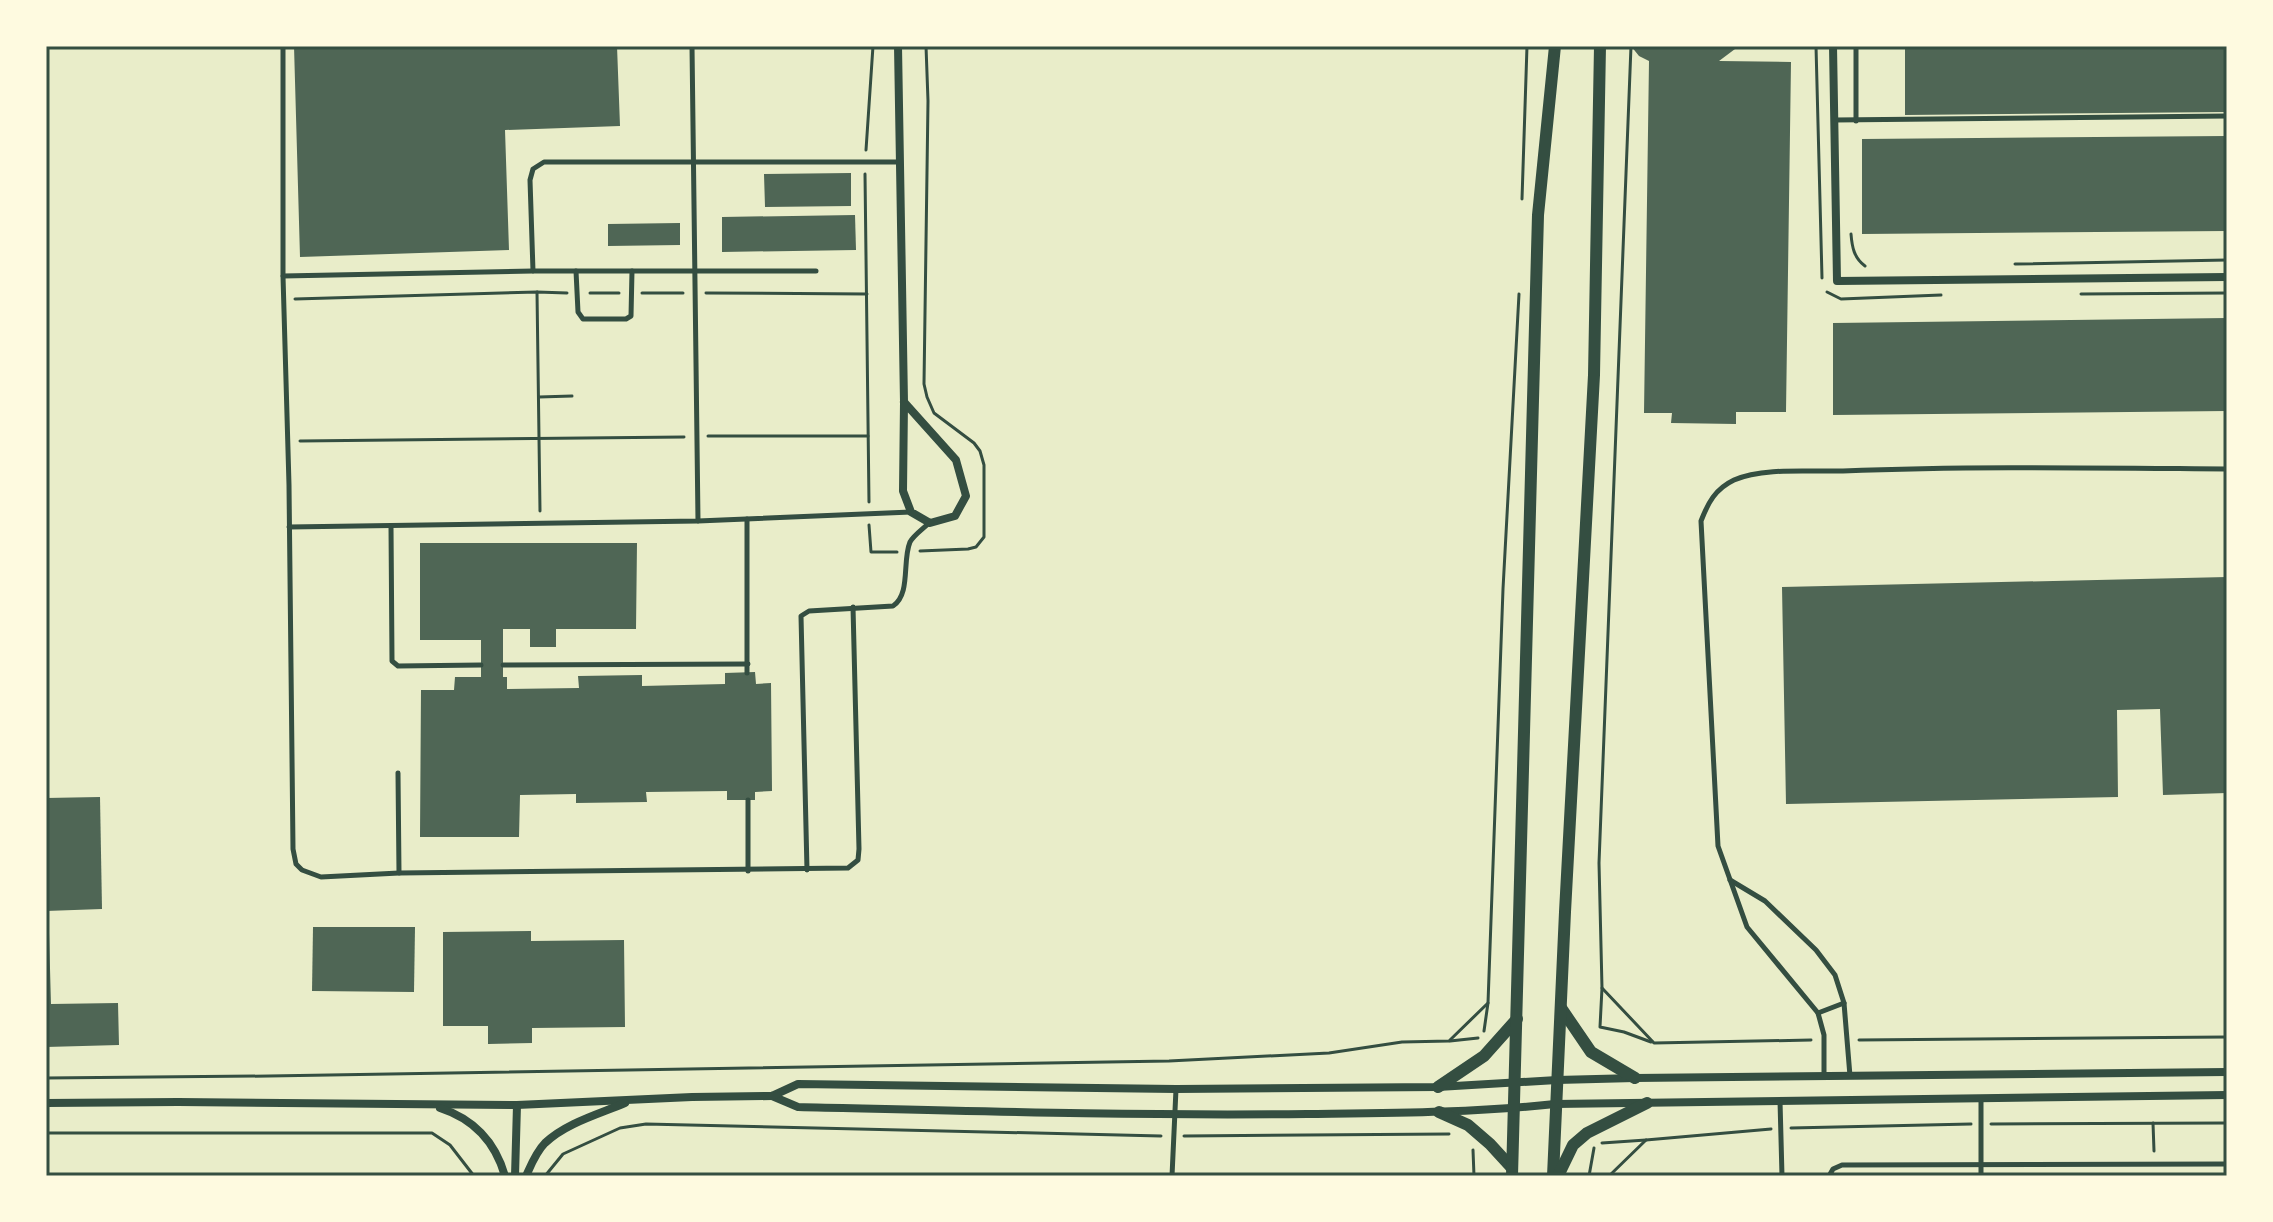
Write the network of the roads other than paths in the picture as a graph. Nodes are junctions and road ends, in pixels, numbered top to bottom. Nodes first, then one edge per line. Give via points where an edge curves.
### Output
1 (283, 46) edge
2 (692, 46) edge
3 (898, 46) edge
4 (1555, 46) edge
5 (1600, 46) edge
6 (1833, 46) edge
7 (1856, 46) edge
8 (2227, 116) edge
9 (1835, 120) junction
10 (1856, 121) junction
11 (693, 161) junction
12 (900, 162) junction
13 (533, 271) junction
14 (576, 271) junction
15 (632, 271) junction
16 (695, 271) junction
17 (816, 271) dead end
18 (283, 276) junction
19 (2227, 277) edge
20 (904, 402) junction
21 (2227, 469) edge
22 (911, 512) junction
23 (747, 519) junction
24 (698, 521) junction
25 (930, 523) junction
26 (391, 526) junction
27 (289, 527) junction
28 (853, 607) junction
29 (748, 664) junction
30 (481, 665) dead end
31 (503, 665) dead end
32 (747, 673) dead end
33 (398, 773) dead end
34 (748, 800) dead end
35 (807, 870) junction
36 (748, 871) junction
37 (399, 873) junction
38 (1729, 880) junction
39 (1844, 1003) junction
40 (1561, 1008) junction
41 (1818, 1013) junction
42 (1517, 1019) junction
43 (2227, 1072) edge
44 (1824, 1076) junction
45 (1850, 1076) junction
46 (1635, 1078) junction
47 (1557, 1080) junction
48 (1515, 1083) junction
49 (1438, 1087) junction
50 (1176, 1089) junction
51 (2227, 1095) edge
52 (772, 1096) junction
53 (1981, 1098) junction
54 (630, 1100) junction
55 (1780, 1101) junction
56 (46, 1103) edge
57 (1647, 1103) junction
58 (1555, 1104) junction
59 (431, 1105) junction
60 (517, 1105) junction
61 (1514, 1108) junction
62 (1439, 1112) junction
63 (1176, 1115) junction
64 (2227, 1164) edge
65 (1981, 1165) junction
66 (1512, 1172) edge
67 (505, 1176) edge
68 (515, 1176) edge
69 (526, 1176) edge
70 (1172, 1176) edge
71 (1556, 1176) edge
72 (1782, 1176) edge
73 (1829, 1176) edge
74 (1981, 1176) edge

1 - 18 lane
2 - 11 lane
3 - 12 street
4 - 42 street via 1538,215
5 - 40 street via 1594,375
6 - 9 street
7 - 10 lane
8 - 10 lane
9 - 10 lane
9 - 19 street via 1837,281
11 - 12 lane
11 - 13 lane via 544,162 533,169
11 - 16 lane
12 - 20 street
13 - 14 lane
13 - 18 lane
14 - 15 lane
14 - 15 lane via 579,317 626,319 631,316
15 - 16 lane
16 - 17 lane
16 - 24 lane
18 - 27 lane
20 - 22 street via 903,491
20 - 25 street via 956,460 966,496 955,516
21 - 38 lane via 1870,469 1760,474 1734,480 1716,492 1701,521 1718,846
22 - 23 lane
22 - 25 street
23 - 24 lane
23 - 29 lane
24 - 26 lane
25 - 28 lane via 911,539 898,603
26 - 27 lane
26 - 30 lane via 392,661 398,666
27 - 37 lane via 296,864 321,877
28 - 35 lane via 858,860 848,868
28 - 35 lane via 809,611 800,621
29 - 31 lane
29 - 32 lane
33 - 37 lane
34 - 36 lane
35 - 36 lane
36 - 37 lane
38 - 39 lane via 1765,901 1816,950 1835,975
38 - 41 lane via 1747,927
39 - 41 lane
39 - 45 lane
40 - 46 street via 1591,1052
40 - 47 street
41 - 44 lane
42 - 48 street
42 - 49 street via 1484,1056
43 - 45 street
44 - 45 street
44 - 46 street
46 - 47 street
47 - 48 street
47 - 58 street
48 - 49 street
48 - 61 street
49 - 50 street
50 - 52 street via 798,1084
50 - 63 lane
51 - 53 street
52 - 54 street
52 - 63 street via 798,1107
53 - 55 street
53 - 65 lane
54 - 60 street
54 - 69 street via 546,1142
55 - 57 street
55 - 72 lane
56 - 59 street
57 - 58 street
57 - 71 street via 1587,1133 1573,1145
58 - 61 street
58 - 71 street
59 - 60 street
59 - 67 street via 471,1123 491,1143
60 - 68 street
61 - 62 street
61 - 66 street
62 - 63 street
62 - 66 street via 1468,1125
63 - 70 lane
64 - 65 lane
65 - 73 lane via 1842,1165
65 - 74 lane

